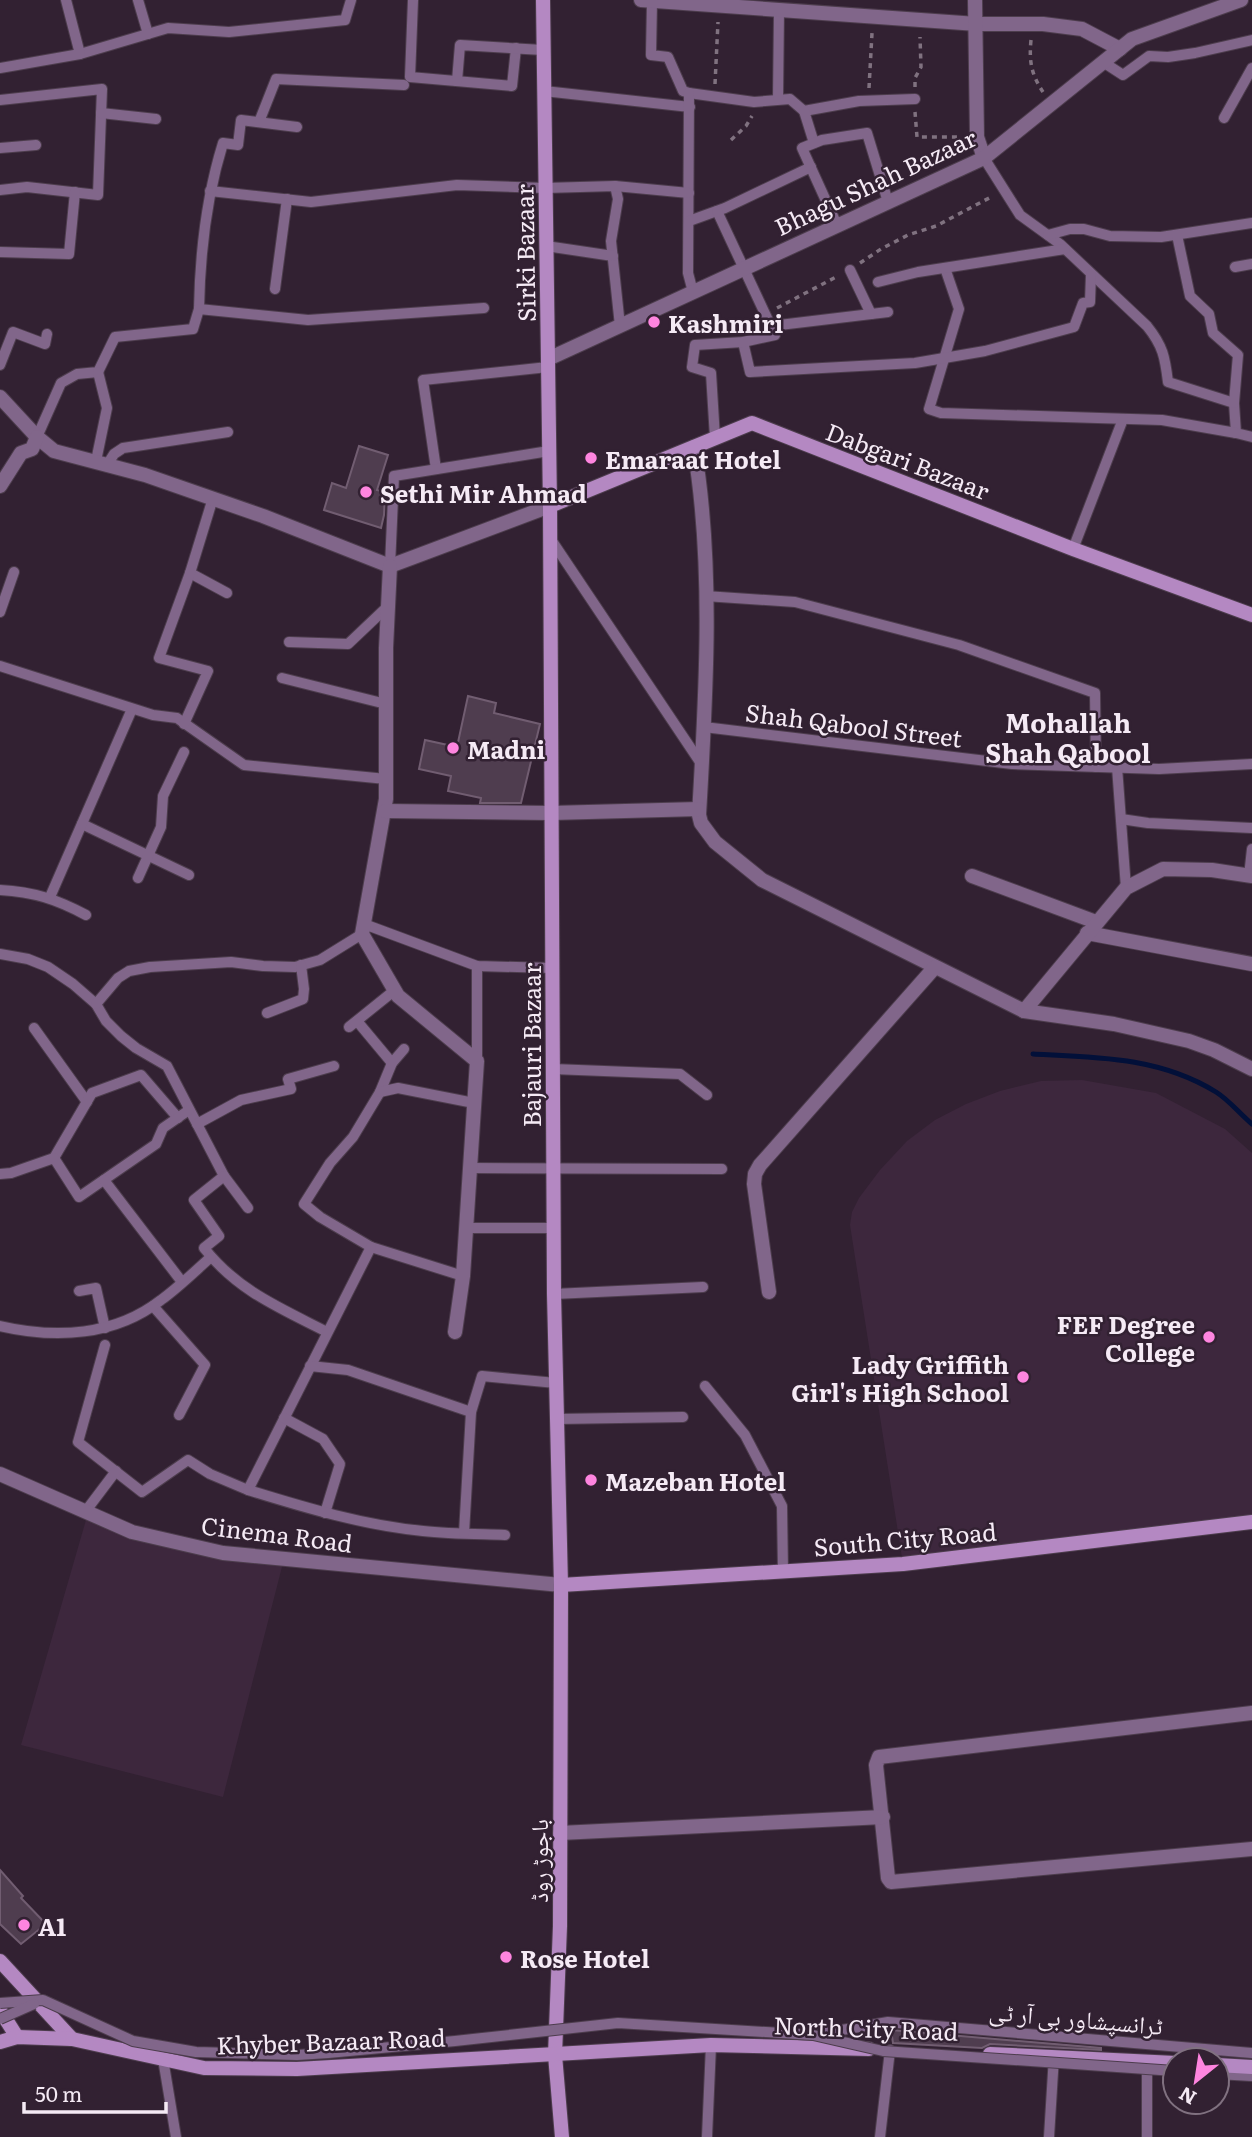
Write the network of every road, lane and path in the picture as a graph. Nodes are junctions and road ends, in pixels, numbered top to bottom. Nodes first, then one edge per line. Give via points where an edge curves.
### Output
1 (66, 0) edge
2 (138, 0) edge
3 (351, 0) edge
4 (413, 0) edge
5 (543, 0) edge
6 (641, 0) edge
7 (975, 0) edge
8 (1241, 0) edge
9 (652, 1) edge
10 (1223, 3) edge
11 (719, 6) junction
12 (773, 6) edge
13 (872, 17) junction
14 (977, 24) junction
15 (1033, 24) junction
16 (148, 34) junction
17 (1252, 40) edge
18 (516, 48) junction
19 (1120, 48) junction
20 (543, 50) junction
21 (80, 54) junction
22 (1103, 62) junction
23 (0, 68) edge
24 (1252, 68) edge
25 (457, 82) junction
26 (404, 85) dead end
27 (544, 91) junction
28 (689, 93) junction
29 (714, 96) junction
30 (778, 99) junction
31 (915, 99) dead end
32 (0, 100) edge
33 (764, 100) junction
34 (869, 101) junction
35 (690, 107) junction
36 (1046, 108) junction
37 (804, 111) junction
38 (102, 113) junction
39 (1224, 117) dead end
40 (156, 119) dead end
41 (259, 122) junction
42 (297, 127) dead end
43 (731, 140) dead end
44 (814, 144) junction
45 (36, 145) dead end
46 (0, 148) edge
47 (984, 158) junction
48 (811, 167) junction
49 (615, 186) junction
50 (545, 188) junction
51 (1004, 189) junction
52 (0, 190) edge
53 (210, 191) junction
54 (75, 192) junction
55 (689, 193) junction
56 (287, 199) junction
57 (888, 202) junction
58 (717, 211) junction
59 (689, 221) junction
60 (1252, 223) edge
61 (837, 225) junction
62 (1048, 235) junction
63 (1177, 235) junction
64 (546, 246) junction
65 (1065, 249) junction
66 (0, 252) edge
67 (613, 257) junction
68 (1252, 264) edge
69 (1236, 267) dead end
70 (945, 268) junction
71 (743, 269) junction
72 (850, 270) junction
73 (1091, 274) junction
74 (878, 282) dead end
75 (275, 289) dead end
76 (693, 292) junction
77 (484, 307) dead end
78 (199, 309) junction
79 (888, 312) dead end
80 (765, 313) junction
81 (871, 314) junction
82 (620, 326) junction
83 (771, 326) junction
84 (47, 334) dead end
85 (743, 342) junction
86 (943, 358) junction
87 (548, 363) junction
88 (0, 365) edge
89 (98, 372) junction
90 (0, 397) edge
91 (1234, 403) junction
92 (1123, 419) junction
93 (228, 432) dead end
94 (1236, 433) junction
95 (37, 437) junction
96 (1252, 437) edge
97 (715, 438) junction
98 (694, 447) junction
99 (549, 451) junction
100 (101, 463) junction
101 (436, 469) junction
102 (2, 480) edge
103 (213, 498) junction
104 (550, 506) junction
105 (550, 537) junction
106 (1073, 549) junction
107 (390, 566) junction
108 (14, 572) dead end
109 (190, 573) junction
110 (228, 593) dead end
111 (705, 596) junction
112 (388, 607) junction
113 (0, 612) edge
114 (1252, 615) edge
115 (289, 642) dead end
116 (0, 666) edge
117 (282, 678) dead end
118 (386, 704) junction
119 (132, 709) junction
120 (184, 724) junction
121 (704, 727) junction
122 (184, 752) dead end
123 (1252, 764) edge
124 (702, 765) junction
125 (1096, 766) junction
126 (1117, 767) junction
127 (386, 779) junction
128 (699, 809) junction
129 (385, 811) junction
130 (551, 813) junction
131 (1121, 819) junction
132 (82, 824) junction
133 (1252, 828) edge
134 (1252, 849) edge
135 (148, 855) junction
136 (189, 874) dead end
137 (972, 876) dead end
138 (1250, 876) edge
139 (138, 878) dead end
140 (1126, 888) junction
141 (0, 890) edge
142 (50, 897) junction
143 (86, 915) dead end
144 (1092, 928) junction
145 (363, 929) junction
146 (0, 954) edge
147 (1235, 961) junction
148 (1252, 964) edge
149 (301, 965) junction
150 (477, 966) junction
151 (935, 967) junction
152 (552, 968) junction
153 (1252, 972) edge
154 (395, 990) junction
155 (96, 1004) junction
156 (1024, 1011) junction
157 (267, 1013) dead end
158 (34, 1028) dead end
159 (404, 1049) dead end
160 (477, 1061) junction
161 (392, 1063) junction
162 (334, 1066) dead end
163 (553, 1069) junction
164 (1252, 1069) edge
165 (380, 1092) junction
166 (707, 1095) dead end
167 (87, 1102) junction
168 (474, 1103) junction
169 (189, 1111) junction
170 (178, 1118) junction
171 (197, 1124) junction
172 (54, 1157) junction
173 (470, 1168) junction
174 (553, 1169) junction
175 (722, 1169) dead end
176 (0, 1174) edge
177 (224, 1175) junction
178 (104, 1180) junction
179 (248, 1208) dead end
180 (466, 1228) junction
181 (554, 1228) junction
182 (371, 1247) junction
183 (211, 1257) junction
184 (463, 1276) junction
185 (183, 1282) junction
186 (702, 1287) dead end
187 (79, 1291) dead end
188 (769, 1292) dead end
189 (554, 1294) junction
190 (153, 1306) junction
191 (0, 1326) edge
192 (105, 1328) junction
193 (327, 1332) junction
194 (455, 1332) dead end
195 (105, 1345) dead end
196 (310, 1366) junction
197 (555, 1383) junction
198 (705, 1386) dead end
199 (471, 1412) junction
200 (179, 1415) dead end
201 (683, 1417) dead end
202 (284, 1418) junction
203 (556, 1419) junction
204 (116, 1471) junction
205 (0, 1474) edge
206 (248, 1490) junction
207 (85, 1512) junction
208 (325, 1513) junction
209 (1252, 1522) edge
210 (464, 1533) junction
211 (505, 1535) dead end
212 (783, 1572) junction
213 (561, 1585) junction
214 (1252, 1713) edge
215 (883, 1817) junction
216 (560, 1833) junction
217 (1252, 1849) edge
218 (0, 1961) edge
219 (43, 2000) junction
220 (0, 2003) edge
221 (0, 2010) edge
222 (0, 2019) edge
223 (813, 2035) junction
224 (17, 2037) junction
225 (72, 2039) junction
226 (0, 2042) edge
227 (711, 2045) junction
228 (890, 2050) junction
229 (1252, 2053) edge
230 (555, 2055) junction
231 (1054, 2056) junction
232 (163, 2059) junction
233 (1147, 2062) junction
234 (1161, 2062) edge
235 (1231, 2066) edge
236 (1252, 2067) edge
237 (1161, 2070) edge
238 (1231, 2075) edge
239 (1252, 2076) edge
240 (176, 2137) edge
241 (562, 2137) edge
242 (707, 2137) edge
243 (880, 2137) edge
244 (1048, 2137) edge
245 (1147, 2137) edge

1 - 21 lane
2 - 16 lane
3 - 16 lane via 345,20 229,32 168,28
4 - 25 lane via 410,78
5 - 20 main road, Sirki Bazaar
6 - 9 street
7 - 14 street
8 - 10 street, Bhagu Shah Bazaar
9 - 11 street
9 - 28 lane via 651,55 668,57
10 - 19 street, Bhagu Shah Bazaar
11 - 12 street
11 - 29 path
12 - 13 street
12 - 30 lane
13 - 14 street
13 - 34 path
14 - 15 street
14 - 47 street via 977,137
15 - 19 street via 1082,29
15 - 36 path via 1029,61
16 - 21 lane
17 - 22 lane via 1195,53 1149,57 1122,75
18 - 20 lane
18 - 25 lane via 460,45
18 - 25 lane via 512,86
19 - 22 street, Bhagu Shah Bazaar
20 - 27 main road, Sirki Bazaar
21 - 23 lane
22 - 36 street, Bhagu Shah Bazaar
24 - 39 lane
26 - 41 lane via 276,79
27 - 35 lane
27 - 50 main road, Sirki Bazaar
28 - 29 lane
28 - 35 lane
29 - 33 lane
30 - 33 lane
30 - 37 lane via 790,99
31 - 34 lane
32 - 38 lane via 102,89
33 - 43 path
34 - 37 lane
35 - 55 lane
36 - 47 street, Bhagu Shah Bazaar
37 - 44 lane
38 - 40 lane
38 - 54 lane via 98,195
41 - 42 lane
41 - 53 lane via 242,120 238,145 223,143
44 - 48 lane via 802,148
44 - 57 lane via 867,133
45 - 46 lane
47 - 51 lane
47 - 57 street, Bhagu Shah Bazaar
48 - 58 lane
48 - 61 lane
49 - 50 lane
49 - 55 lane
49 - 67 lane
50 - 56 lane via 457,185 311,202
50 - 64 main road, Sirki Bazaar
51 - 62 lane via 1020,215
51 - 72 path via 881,249
52 - 54 lane via 27,187
53 - 56 lane
53 - 78 lane via 200,253
54 - 66 lane via 69,254
55 - 59 lane
56 - 75 lane
57 - 61 street, Bhagu Shah Bazaar
58 - 59 lane
58 - 71 lane
59 - 76 lane via 688,273
60 - 63 lane
61 - 71 street, Bhagu Shah Bazaar
62 - 63 lane via 1070,229 1110,236
62 - 65 lane
63 - 91 lane via 1190,296 1209,314 1213,333 1238,355
64 - 67 lane
64 - 87 main road, Sirki Bazaar
65 - 70 lane
65 - 73 lane
67 - 82 lane
68 - 69 lane
70 - 74 lane
70 - 86 lane via 960,309
71 - 76 street, Bhagu Shah Bazaar
71 - 80 lane
72 - 80 path
72 - 81 lane
73 - 86 lane via 1090,302 1083,303 1074,327
73 - 91 lane via 1159,340 1168,382
76 - 82 street, Bhagu Shah Bazaar
77 - 78 lane via 308,320
78 - 89 lane via 193,329 115,337
79 - 81 lane
80 - 83 lane
81 - 83 lane
82 - 87 street, Bhagu Shah Bazaar
83 - 85 lane via 775,335
84 - 88 lane via 46,344 13,332
85 - 86 lane via 750,372
85 - 97 lane via 695,345 692,367 711,373
86 - 92 lane via 929,409
87 - 99 main road, Sirki Bazaar
87 - 101 lane via 423,380
89 - 95 lane via 77,374 61,383
89 - 100 lane via 107,408
90 - 95 street
91 - 94 lane
92 - 94 lane via 1162,420
92 - 106 lane
93 - 100 lane via 123,448
94 - 96 lane
95 - 100 street via 54,450
95 - 102 street via 32,449 22,453
97 - 98 main road, Dabgari Bazaar
97 - 106 main road, Dabgari Bazaar via 752,423
98 - 104 main road, Dabgari Bazaar
98 - 111 street via 706,550
99 - 101 lane
99 - 104 main road, Sirki Bazaar
100 - 103 street
101 - 107 lane via 394,476
103 - 107 street
103 - 109 lane
104 - 105 main road, Bajauri Bazaar
104 - 107 street
105 - 124 lane
105 - 130 main road, Bajauri Bazaar
106 - 114 main road, Dabgari Bazaar
107 - 112 street
108 - 113 lane
109 - 110 lane
109 - 120 lane via 159,658 208,671
111 - 121 street
111 - 125 lane via 795,602 959,645 1096,693
112 - 115 lane via 348,644
112 - 118 street
116 - 119 lane
117 - 118 lane
118 - 127 street
119 - 120 lane via 177,718
119 - 132 lane
120 - 127 lane via 244,765
121 - 124 street
121 - 125 lane, Shah Qabool Street via 1012,764
122 - 135 lane via 163,796 161,827
123 - 126 lane, Shah Qabool Street
124 - 128 street
125 - 126 lane, Shah Qabool Street
126 - 131 lane
127 - 129 street
128 - 130 street
128 - 151 street via 701,823 715,842 762,880
129 - 130 street
129 - 145 street
130 - 152 main road, Bajauri Bazaar
131 - 133 lane
131 - 140 lane
132 - 135 lane
132 - 142 lane
134 - 138 lane
135 - 136 lane
135 - 139 lane
137 - 144 street
138 - 140 street via 1163,869
140 - 144 street
141 - 142 lane
142 - 143 lane
144 - 147 street
144 - 156 street
145 - 149 lane via 320,960
145 - 150 lane
145 - 154 street
146 - 155 lane via 48,967
147 - 148 street
147 - 153 street
149 - 155 lane via 231,961 150,967 118,978
149 - 157 lane via 303,999
150 - 152 lane
150 - 160 lane
151 - 156 street
151 - 188 street via 755,1174
152 - 163 main road, Bajauri Bazaar
154 - 160 street
154 - 161 lane via 353,1024
155 - 169 lane via 121,1036 167,1066
156 - 164 street via 1189,1041
158 - 167 lane
159 - 161 lane
160 - 168 street
161 - 165 lane
162 - 171 lane via 288,1079 291,1089 242,1100
163 - 166 lane via 680,1074
163 - 174 main road, Bajauri Bazaar
165 - 168 lane via 398,1088
165 - 182 lane via 304,1204
167 - 170 lane via 92,1093 141,1075
167 - 172 lane
168 - 173 street
169 - 170 lane
169 - 171 lane
170 - 178 lane via 163,1128 156,1144
171 - 177 lane
172 - 176 lane
172 - 178 lane via 79,1197
173 - 174 lane
173 - 180 street
174 - 175 lane
174 - 181 main road, Bajauri Bazaar
177 - 179 lane
177 - 183 lane via 194,1200 219,1236 204,1248
178 - 185 lane
180 - 181 lane
180 - 184 street
181 - 189 main road, Bajauri Bazaar
182 - 184 lane
182 - 193 lane
183 - 185 lane
183 - 193 lane via 229,1277 262,1300
184 - 194 street
185 - 190 lane
186 - 189 lane
187 - 192 lane via 96,1288
189 - 197 main road, Bajauri Bazaar
190 - 192 lane
190 - 200 lane via 205,1365
191 - 192 lane via 73,1334
193 - 196 lane
195 - 204 lane via 78,1442
196 - 199 lane via 348,1370
196 - 202 lane
197 - 199 lane via 482,1376
197 - 203 main road, Bajauri Bazaar
198 - 212 lane via 745,1435 782,1506
199 - 210 lane
201 - 203 lane
202 - 206 lane
202 - 208 lane via 323,1440 340,1464
203 - 213 main road, Bajauri Bazaar
204 - 206 lane via 142,1492 188,1460
204 - 207 lane
205 - 207 street, Cinema Road
206 - 208 lane
207 - 213 street, Cinema Road via 132,1532 223,1553
208 - 210 lane via 397,1528
209 - 212 main road, South City Road via 904,1564
210 - 211 lane
212 - 213 main road, South City Road
213 - 216 main road, باجوڑ روڈ
214 - 215 street via 879,1756 876,1765
215 - 216 street
215 - 217 street via 888,1878 895,1883
216 - 230 main road, باجوڑ روڈ
218 - 225 main road
219 - 220 lane, ٹرانسپشاور بی آر ٹی, bridge
219 - 222 lane, bridge
219 - 223 lane, ٹرانسپشاور بی آر ٹی, bridge via 133,2041 196,2052 328,2053 618,2023
221 - 224 main road
223 - 229 lane, ٹرانسپشاور بی آر ٹی via 888,2022
223 - 237 lane, ٹرانسپشاور بی آر ٹی, bridge via 883,2051
224 - 225 main road, Khyber Bazaar Road
224 - 226 main road, Khyber Bazaar Road
225 - 232 main road, Khyber Bazaar Road
227 - 228 main road, North City Road
227 - 230 main road, North City Road
227 - 242 lane
228 - 231 main road, North City Road
228 - 243 lane
230 - 232 main road, Khyber Bazaar Road via 297,2069 204,2068
230 - 241 main road, باجوڑ روڈ
231 - 233 main road, North City Road
231 - 244 lane
232 - 240 lane
233 - 234 main road, North City Road
233 - 245 lane
235 - 236 main road
238 - 239 lane

